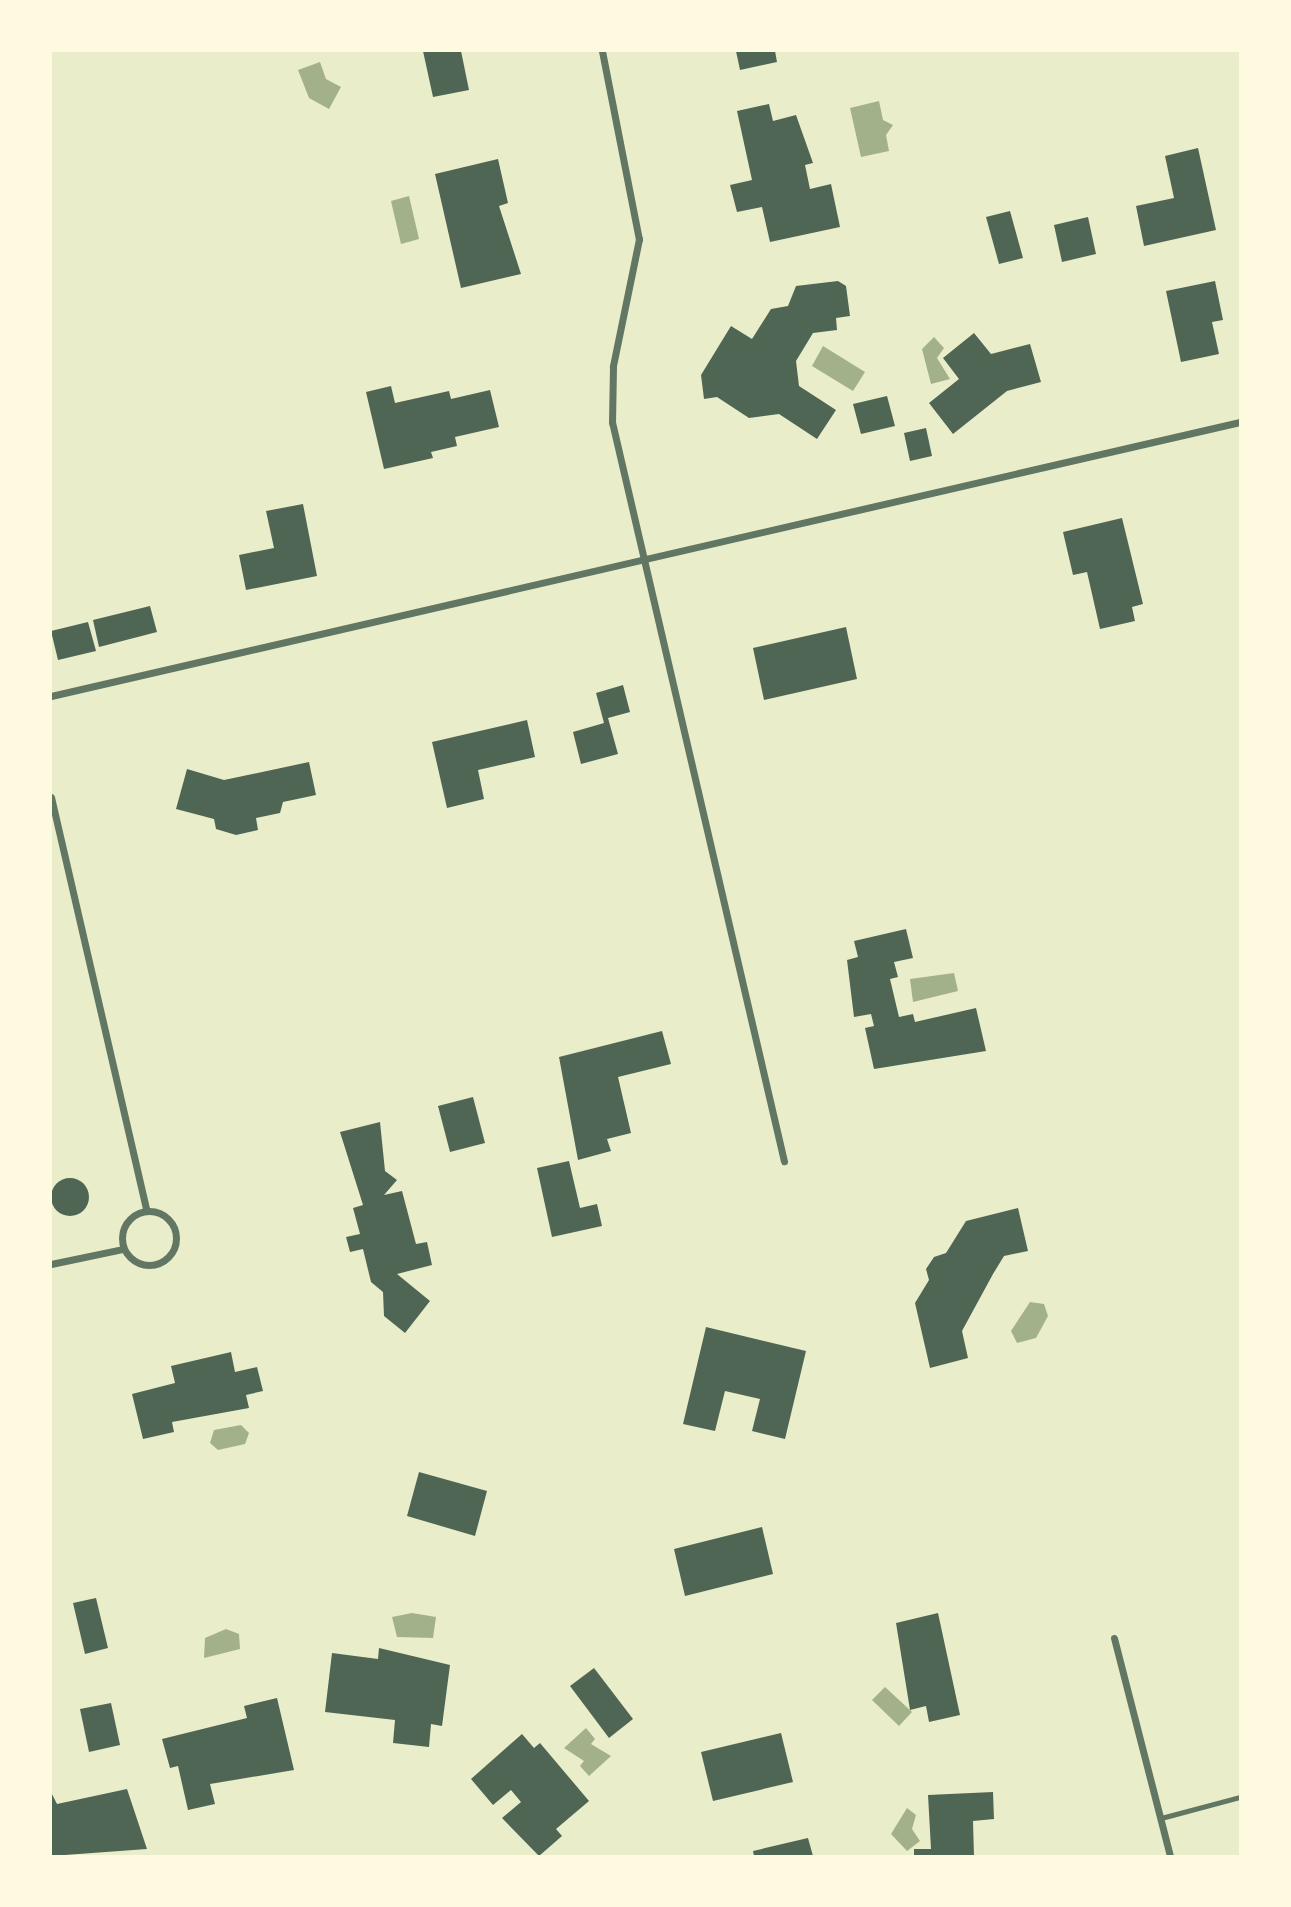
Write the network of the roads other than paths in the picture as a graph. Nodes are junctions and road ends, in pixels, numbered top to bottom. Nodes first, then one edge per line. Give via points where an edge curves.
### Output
1 (602, 51) edge
2 (1240, 422) edge
3 (640, 557) junction
4 (51, 695) edge
5 (51, 797) edge
6 (784, 1161) dead end
7 (146, 1209) junction
8 (123, 1249) junction
9 (51, 1264) edge
10 (1114, 1638) dead end
11 (1240, 1797) edge
12 (1161, 1818) junction
13 (1170, 1856) edge

1 - 3 street via 637,206 639,239 613,366 612,422
2 - 3 street
3 - 4 street
3 - 6 street
5 - 7 street
7 - 8 street via 121,1230
7 - 8 street via 166,1215 176,1231 174,1251 159,1265 140,1265
8 - 9 street
10 - 12 street
11 - 12 lane
12 - 13 street

